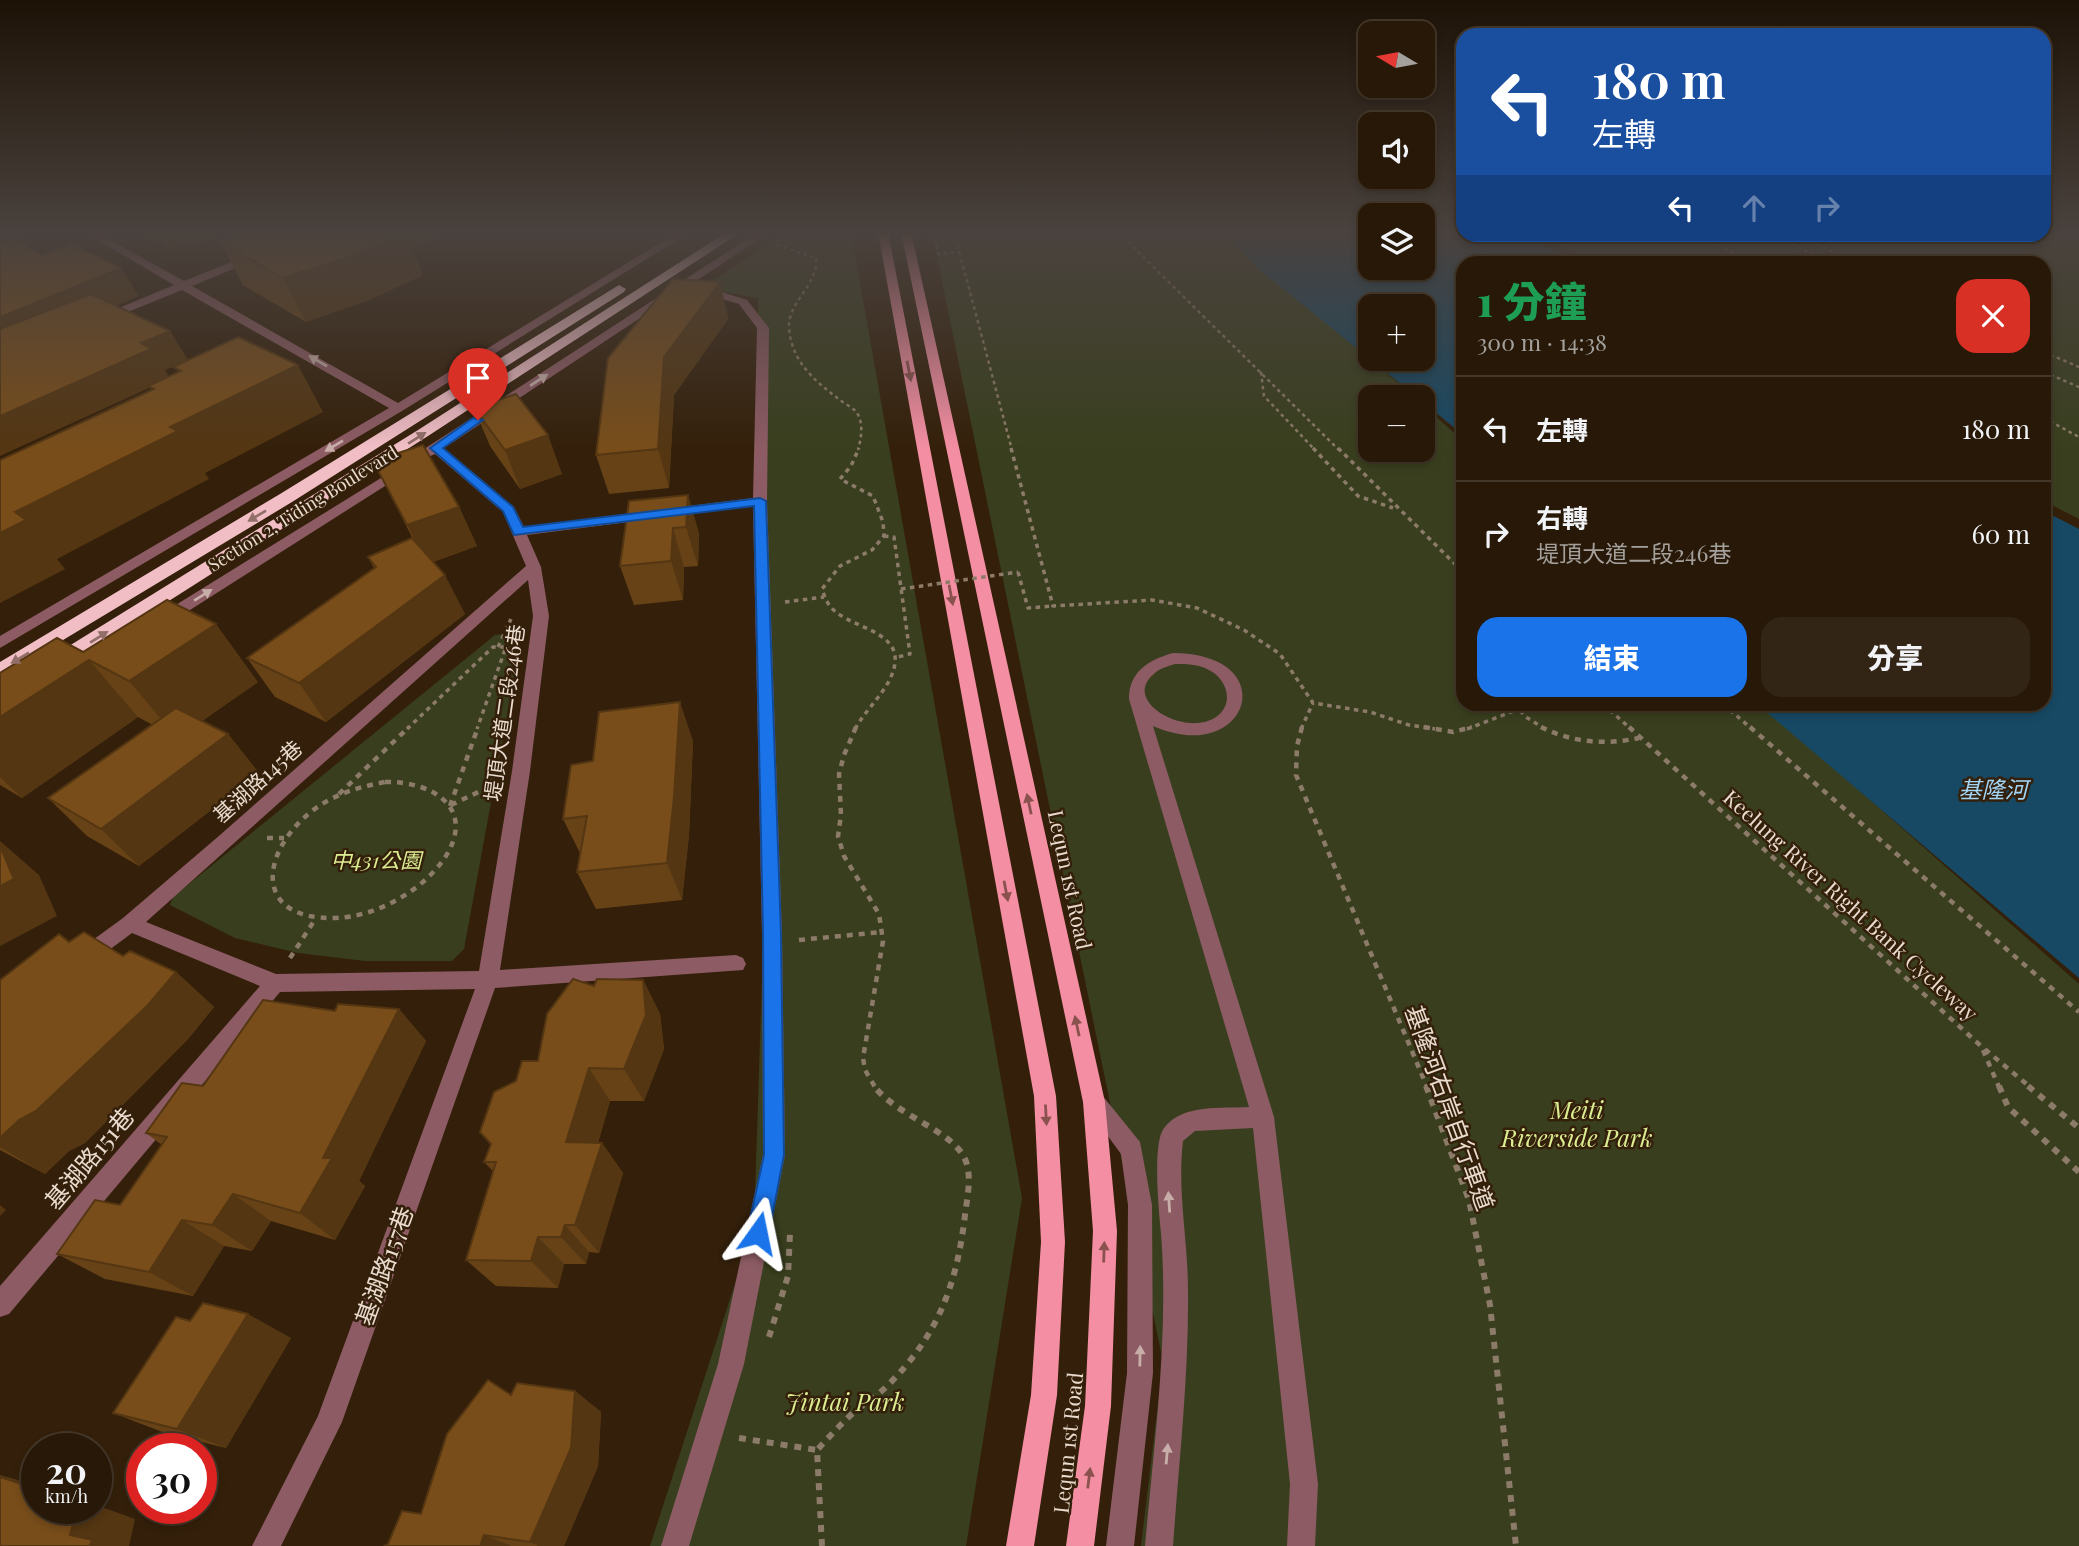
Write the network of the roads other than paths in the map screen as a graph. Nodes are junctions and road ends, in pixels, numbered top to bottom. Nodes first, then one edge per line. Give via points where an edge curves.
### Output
1 (138, 304) edge
2 (212, 304) edge
3 (567, 304) edge
4 (595, 304) edge
5 (623, 304) edge
6 (656, 304) edge
7 (679, 304) edge
8 (745, 304) edge
9 (897, 304) edge
10 (922, 304) edge
11 (97, 321) edge
12 (624, 324) junction
13 (398, 408) junction
14 (436, 448) junction
15 (760, 501) junction
16 (519, 532) junction
17 (534, 566) junction
18 (153, 626) edge
19 (0, 643) edge
20 (0, 671) edge
21 (35, 677) edge
22 (1137, 699) junction
23 (130, 924) junction
24 (76, 963) edge
25 (736, 964) dead end
26 (488, 980) junction
27 (275, 983) junction
28 (1094, 1102) junction
29 (1263, 1117) junction
30 (0, 1305) edge
31 (266, 1546) edge
32 (675, 1546) edge
33 (1020, 1546) edge
34 (1080, 1546) edge
35 (1120, 1546) edge
36 (1159, 1546) edge
37 (1301, 1546) edge

1 - 11 street
13 -> 2 street
3 - 13 street, Section 2, Tiding Boulevard
4 -> 20 highway, Section 2, Tiding Boulevard via 286,499
21 -> 5 highway, Section 2, Tiding Boulevard
6 - 12 street, Section 2, Tiding Boulevard
7 - 12 street
8 - 15 street via 763,328
9 -> 33 main road, Lequn 1st Road via 1045,1096 1053,1242 1044,1395
28 -> 10 main road, Lequn 1st Road
14 -> 12 street, Section 2, Tiding Boulevard
13 -> 19 street, Section 2, Tiding Boulevard
14 - 16 street, 堤頂大道二段246巷 via 509,510
18 -> 14 street, Section 2, Tiding Boulevard
15 - 16 street
15 - 32 street via 774,1155 731,1364
16 - 17 street, 堤頂大道二段246巷
17 - 23 street, 基湖路145巷
17 - 26 street, 堤頂大道二段246巷 via 541,617
22 - 22 street via 1154,719 1184,730 1226,718 1237,697 1235,686 1217,667 1173,658 1159,662 1139,678
22 - 29 street
23 - 24 street, 基湖路145巷
23 - 27 street
25 - 26 street
26 - 27 street
26 - 31 street, 基湖路157巷 via 329,1422
27 - 30 street, 基湖路151巷
34 -> 28 main road, Lequn 1st Road via 1098,1406 1104,1244
35 -> 28 street via 1140,1373 1140,1205 1132,1150
36 -> 29 street via 1174,1377 1176,1286 1167,1164 1172,1135 1191,1121
29 - 37 street via 1304,1484

